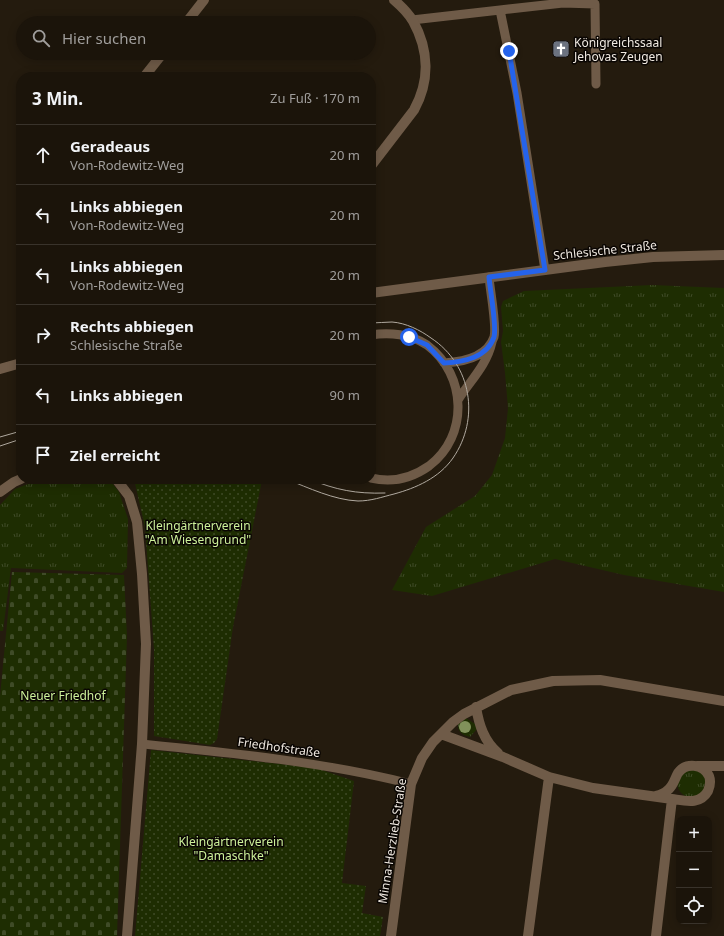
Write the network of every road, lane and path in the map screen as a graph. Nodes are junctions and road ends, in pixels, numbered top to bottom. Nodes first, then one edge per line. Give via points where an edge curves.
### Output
1 (204, 0) edge
2 (394, 0) edge
3 (500, 10) junction
4 (191, 16) edge
5 (412, 20) junction
6 (157, 60) edge
7 (148, 72) edge
8 (596, 84) dead end
9 (376, 159) edge
10 (724, 255) edge
11 (545, 270) junction
12 (489, 277) junction
13 (376, 293) edge
14 (376, 335) edge
15 (494, 337) junction
16 (444, 363) junction
17 (16, 365) edge
18 (0, 369) edge
19 (458, 400) junction
20 (376, 479) edge
21 (16, 481) edge
22 (120, 484) edge
23 (0, 492) edge
24 (724, 701) edge
25 (476, 707) junction
26 (441, 734) junction
27 (142, 744) junction
28 (503, 756) junction
29 (697, 766) junction
30 (724, 766) edge
31 (550, 777) junction
32 (412, 784) junction
33 (656, 796) junction
34 (672, 799) junction
35 (127, 936) edge
36 (391, 936) edge
37 (528, 936) edge
38 (656, 936) edge

1 - 4 street
2 - 5 street
3 - 5 lane
3 - 8 lane via 563,3 595,4
3 - 11 lane via 517,94
5 - 9 street via 423,46 425,83 414,110
6 - 7 street
10 - 11 street, Schlesische Straße via 653,257
11 - 12 street, Schlesische Straße
12 - 13 street, Schlesische Straße
12 - 15 lane
14 - 16 lane via 392,334 414,339 427,345
15 - 16 lane via 484,350 467,361
15 - 19 lane via 483,366
16 - 19 lane via 452,377
17 - 18 street
19 - 20 lane via 454,434 441,455 424,469 404,478
21 - 23 street
22 - 27 street via 129,496 137,522 142,574 146,644
24 - 25 street, Minna-Herzlieb-Straße via 600,680 553,681 511,690
25 - 26 street, Minna-Herzlieb-Straße via 453,722
25 - 28 street via 483,734 489,744
26 - 28 street
26 - 32 street, Minna-Herzlieb-Straße via 422,758
27 - 32 lane, Friedhofstraße via 313,765
27 - 35 street
28 - 31 street
29 - 30 street
29 - 33 street via 683,769 668,790
29 - 34 street via 704,769 710,779 705,795 692,802
31 - 33 street via 593,788
31 - 37 street
32 - 36 street, Minna-Herzlieb-Straße
33 - 34 street
34 - 38 street

